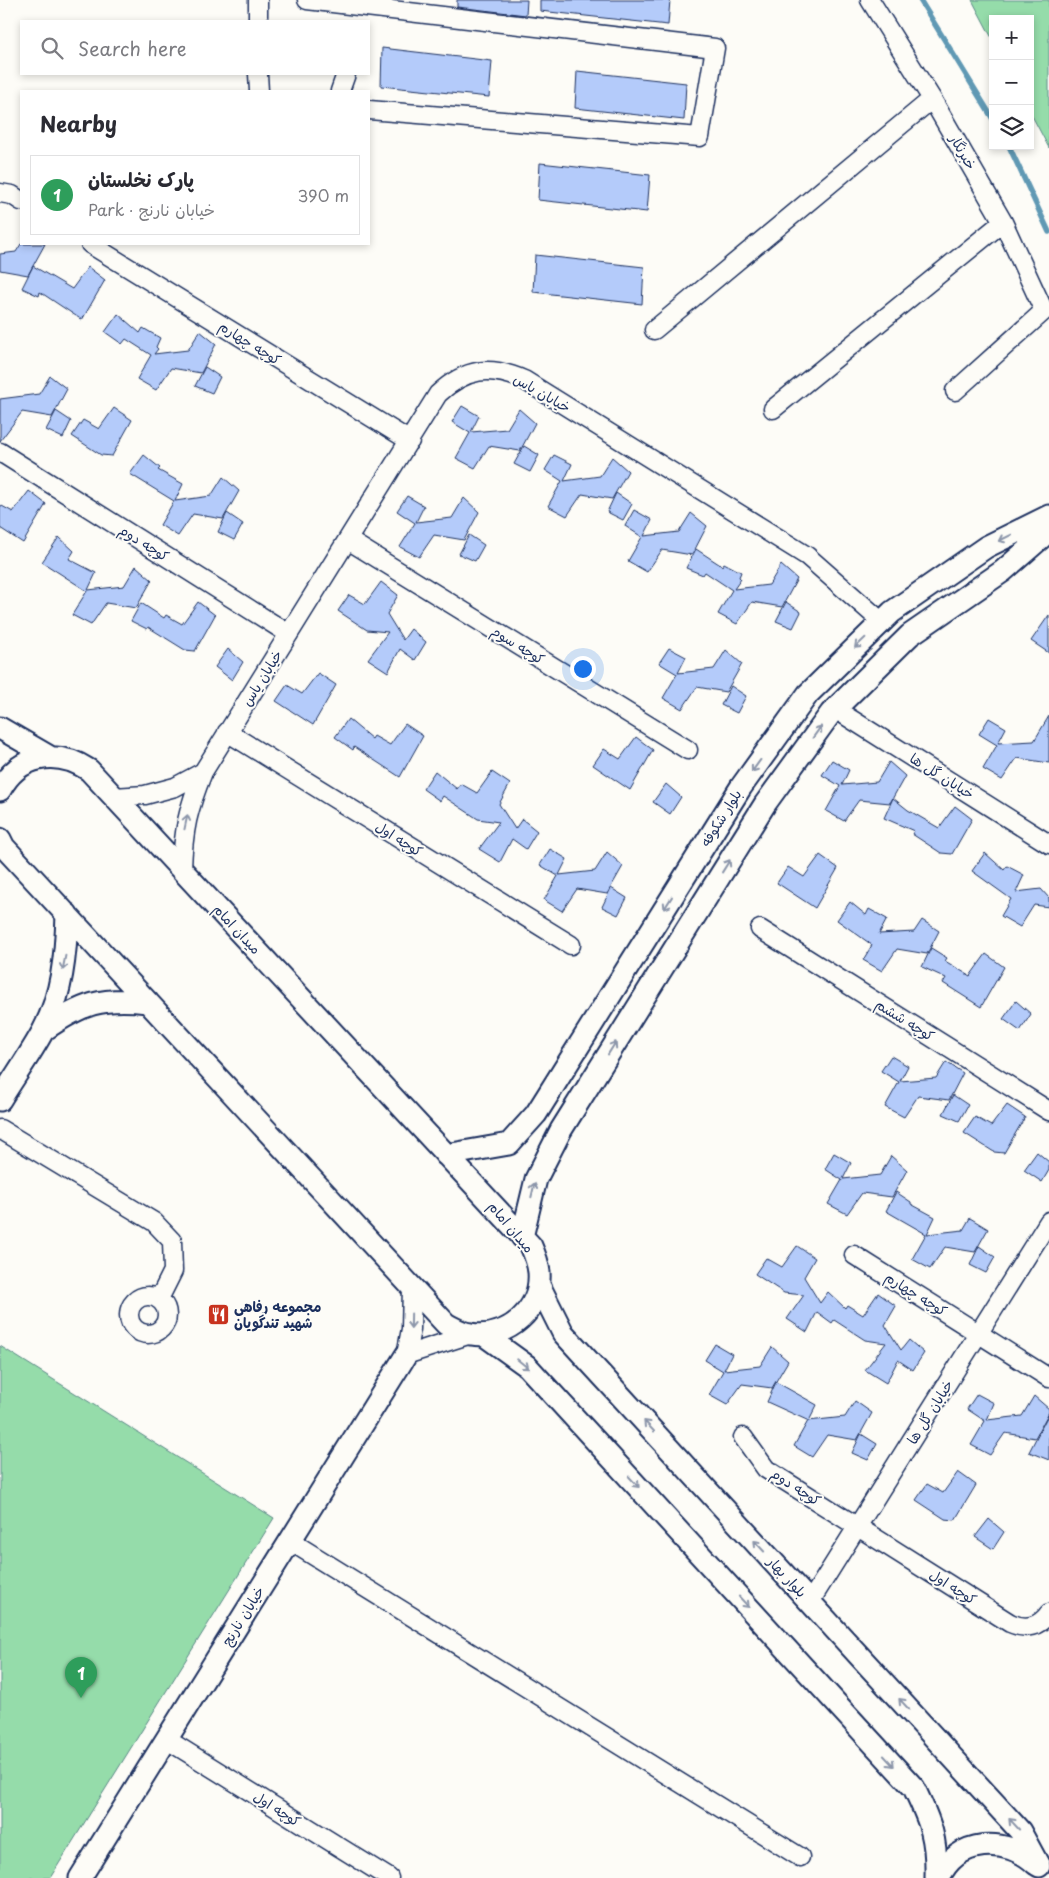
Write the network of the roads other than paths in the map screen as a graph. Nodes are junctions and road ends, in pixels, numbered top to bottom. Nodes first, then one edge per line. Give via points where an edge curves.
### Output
1 (258, 0) edge
2 (307, 0) edge
3 (870, 0) edge
4 (364, 9) edge
5 (258, 20) edge
6 (258, 75) edge
7 (346, 75) edge
8 (258, 90) edge
9 (340, 90) edge
10 (932, 99) junction
11 (370, 110) edge
12 (0, 193) edge
13 (20, 200) edge
14 (1003, 222) junction
15 (92, 245) edge
16 (654, 330) dead end
17 (955, 391) dead end
18 (773, 409) dead end
19 (410, 441) junction
20 (0, 454) edge
21 (1049, 516) edge
22 (1049, 531) edge
23 (348, 540) junction
24 (882, 622) junction
25 (289, 634) junction
26 (835, 709) junction
27 (0, 728) edge
28 (228, 732) junction
29 (688, 750) dead end
30 (50, 757) junction
31 (202, 772) junction
32 (0, 790) edge
33 (114, 797) junction
34 (0, 839) edge
35 (1048, 841) edge
36 (182, 870) junction
37 (66, 914) junction
38 (760, 929) dead end
39 (570, 945) dead end
40 (148, 1002) junction
41 (44, 1030) junction
42 (2, 1090) edge
43 (1049, 1111) edge
44 (0, 1129) edge
45 (446, 1156) junction
46 (1049, 1221) edge
47 (522, 1237) junction
48 (854, 1255) dead end
49 (539, 1285) junction
50 (412, 1287) junction
51 (159, 1299) dead end
52 (979, 1334) junction
53 (477, 1335) junction
54 (406, 1354) junction
55 (1049, 1378) edge
56 (743, 1437) dead end
57 (858, 1526) junction
58 (290, 1541) junction
59 (810, 1602) junction
60 (1049, 1613) edge
61 (166, 1739) junction
62 (800, 1857) dead end
63 (1043, 1872) edge
64 (80, 1878) edge
65 (389, 1878) edge
66 (937, 1878) edge

1 - 5 street
2 - 4 street
3 - 10 street, خبرنگار
4 - 11 street via 715,48 700,137
6 - 8 street
7 - 9 street
10 - 14 street, خبرنگار
10 - 16 street
12 - 13 street
14 - 17 street, خبرنگار via 1044,311
14 - 18 street
15 - 19 street, کوچه چهارم
19 - 23 street, خیابان یاس
19 - 24 street, خیابان یاس via 438,394 450,383 479,371 495,370 510,374 533,385 807,556
20 - 25 street
21 -> 24 street, بلوار شکوفه via 986,547
22 - 26 street via 1003,571 910,635
23 - 25 street, خیابان یاس
23 - 29 street, کوچه سوم
24 -> 45 street, بلوار شکوفه via 808,694 741,787 536,1114 509,1144
25 - 28 street, خیابان یاس
26 - 35 street, خیابان گل ها
47 -> 26 street via 536,1179 561,1130 765,804
27 - 30 street
28 - 31 street, خیابان یاس
28 - 39 street, کوچه اول
30 - 32 street, میدان امام via 24,764 13,772
30 - 33 street, میدان امام via 77,762
31 - 33 street via 175,787 145,795
36 -> 31 street, خیابان یاس via 183,836 190,803
33 - 36 street, میدان امام
34 - 37 street
36 - 45 street, میدان امام
37 - 40 street
37 -> 41 street via 66,954 58,993
38 - 43 street, کوچه ششم
40 - 41 street via 120,999 92,1003 66,1014
40 - 50 street
41 - 42 street
44 - 51 street via 154,1222 172,1242 173,1271
45 - 47 street, میدان امام
46 - 52 street, خیابان گل ها
47 - 49 street, میدان امام via 536,1258
48 - 52 street, کوچه چهارم
49 - 53 street, میدان امام via 535,1298 520,1320 497,1333
59 -> 49 street, بلوار بهار via 563,1333
50 - 53 street via 446,1324
50 -> 54 street via 411,1329
52 - 55 street
52 - 57 street, خیابان گل ها
53 - 54 street
53 -> 66 street via 527,1366 914,1788 929,1818
54 - 58 street, خیابان نارنج
56 - 57 street, کوچه دوم via 766,1468
57 - 59 street, خیابان گل ها
57 - 60 street, کوچه اول via 1010,1624 1034,1625
58 - 61 street, خیابان نارنج
58 - 62 street
63 -> 59 street, بلوار بهار via 1020,1831
61 - 64 street, خیابان نارنج
61 - 65 street, کوچه اول
63 - 66 street via 1016,1849 989,1844 961,1853

